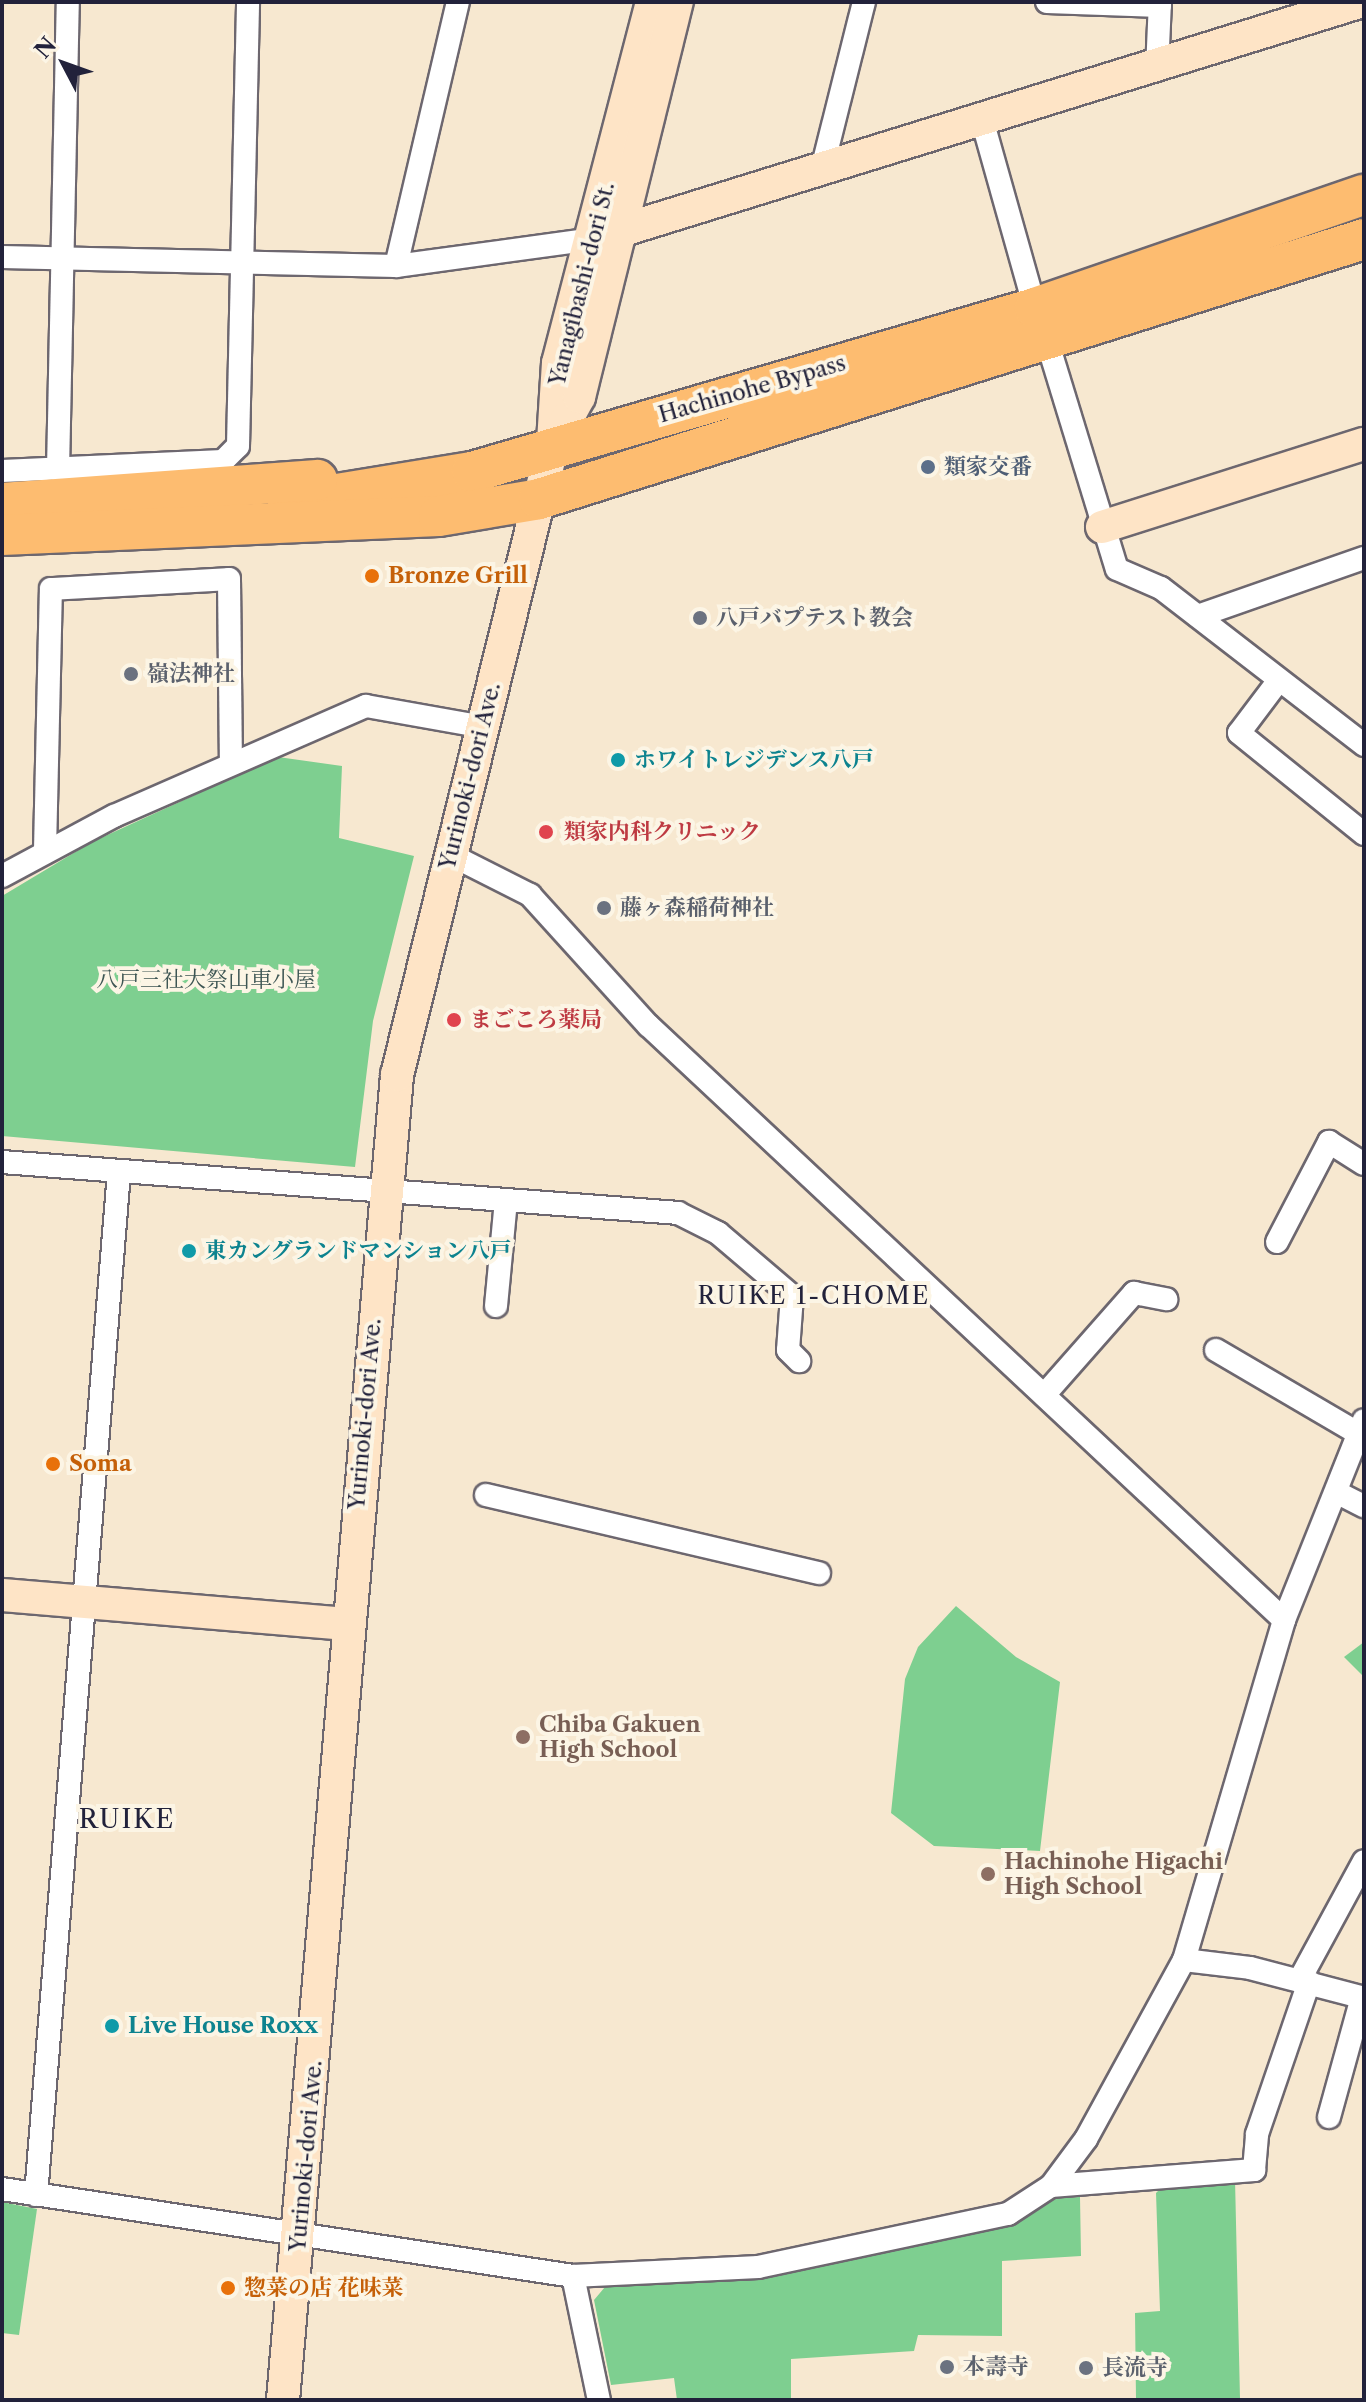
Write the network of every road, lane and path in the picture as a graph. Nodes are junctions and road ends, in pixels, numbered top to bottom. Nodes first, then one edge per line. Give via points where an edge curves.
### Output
1 (68, 2) edge
2 (248, 2) edge
3 (458, 2) edge
4 (652, 2) edge
5 (677, 2) edge
6 (864, 2) edge
7 (1047, 2) edge
8 (1359, 2) edge
9 (1160, 4) edge
10 (1157, 70) junction
11 (983, 123) junction
12 (821, 173) junction
13 (1364, 195) edge
14 (607, 236) junction
15 (1364, 239) edge
16 (2, 257) edge
17 (66, 262) junction
18 (243, 263) junction
19 (396, 266) junction
20 (1042, 326) junction
21 (1364, 444) edge
22 (553, 445) junction
23 (58, 470) junction
24 (2, 471) edge
25 (539, 499) junction
26 (2, 503) edge
27 (439, 516) junction
28 (1102, 527) junction
29 (127, 529) junction
30 (2, 535) edge
31 (1364, 558) edge
32 (2, 562) edge
33 (1198, 616) junction
34 (1279, 680) junction
35 (484, 727) junction
36 (1364, 745) edge
37 (231, 762) junction
38 (1364, 834) edge
39 (45, 850) junction
40 (449, 854) junction
41 (2, 876) edge
42 (2, 1162) edge
43 (1364, 1164) edge
44 (119, 1172) junction
45 (386, 1190) junction
46 (506, 1200) junction
47 (1277, 1242) dead end
48 (1166, 1299) dead end
49 (496, 1306) dead end
50 (1216, 1350) dead end
51 (799, 1361) dead end
52 (1045, 1394) junction
53 (1362, 1427) edge
54 (1338, 1493) junction
55 (486, 1495) dead end
56 (1364, 1506) edge
57 (819, 1573) dead end
58 (2, 1595) edge
59 (82, 1603) junction
60 (1284, 1620) junction
61 (346, 1624) junction
62 (1364, 1861) edge
63 (1184, 1960) junction
64 (1305, 1980) junction
65 (1363, 1998) edge
66 (1329, 2117) dead end
67 (1051, 2186) junction
68 (2, 2189) edge
69 (36, 2195) junction
70 (300, 2234) junction
71 (573, 2276) junction
72 (283, 2400) edge
73 (599, 2400) edge

1 - 17 street
2 - 18 street
3 - 19 street
4 - 14 street, Yanagibashi-dori St.
5 - 14 street, Yanagibashi-dori St.
6 - 12 street
7 - 9 street
8 - 10 street
9 - 10 street
10 - 11 street
11 - 12 street
11 - 20 street
12 - 14 street
13 - 20 highway, Hachinohe Bypass
14 - 19 street
14 - 22 street, Yanagibashi-dori St. via 558,363
15 - 20 highway, Hachinohe Bypass
16 - 17 street
17 - 18 street
17 - 23 street
18 - 19 street
18 - 23 street via 238,446 223,461
20 - 22 highway, Hachinohe Bypass
20 - 25 highway, Hachinohe Bypass
20 - 28 street
21 - 28 street
22 - 25 street, Yurinoki-dori Ave.
22 - 26 highway via 211,492
22 - 29 highway, Hachinohe Bypass via 472,472
23 - 24 street
25 - 27 highway, Hachinohe Bypass
25 - 35 street, Yurinoki-dori Ave.
27 - 29 highway, Hachinohe Bypass
27 - 32 highway via 207,552
28 - 33 street via 1117,569
29 - 30 highway, Hachinohe Bypass
31 - 33 street
33 - 34 street
34 - 36 street
34 - 38 street via 1239,733
35 - 37 street via 366,706
35 - 40 street, Yurinoki-dori Ave.
37 - 39 street
37 - 39 street via 229,579 51,589
39 - 41 street
40 - 45 street, Yurinoki-dori Ave. via 397,1075
40 - 52 street via 530,895 648,1025
42 - 44 street
43 - 47 street via 1329,1142
44 - 45 street
44 - 59 street
45 - 46 street
45 - 61 street, Yurinoki-dori Ave.
46 - 49 street
46 - 51 street via 678,1213 718,1233 792,1296 788,1350
48 - 52 street via 1134,1293
50 - 53 street
52 - 60 street
53 - 54 street
54 - 56 street
54 - 60 street
55 - 57 street
58 - 59 street
59 - 61 street
59 - 69 street
60 - 63 street
61 - 70 street, Yurinoki-dori Ave.
62 - 64 street
63 - 64 street
63 - 67 street via 1086,2139
64 - 65 street
64 - 67 street via 1257,2134 1254,2170
65 - 66 street
67 - 71 street via 1008,2214 758,2267
68 - 69 street
69 - 70 street
70 - 71 street
70 - 72 street, Yurinoki-dori Ave.
71 - 73 street

